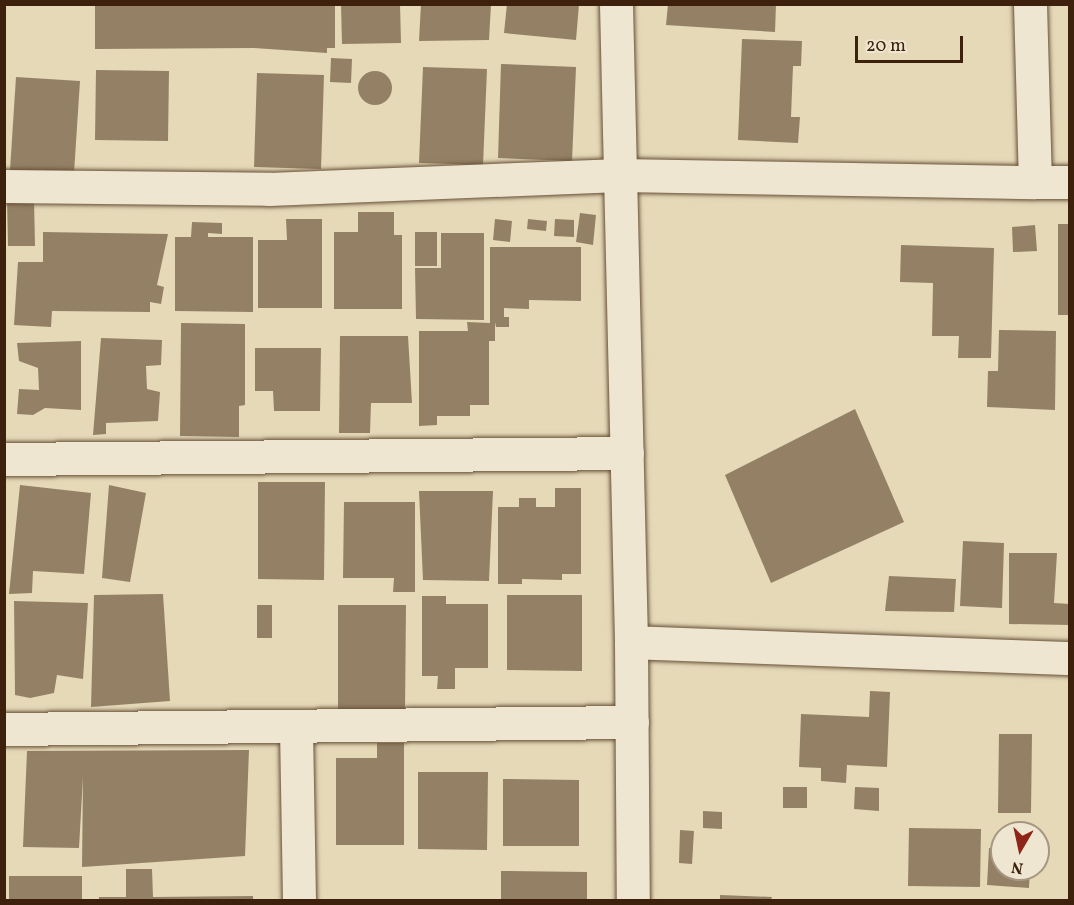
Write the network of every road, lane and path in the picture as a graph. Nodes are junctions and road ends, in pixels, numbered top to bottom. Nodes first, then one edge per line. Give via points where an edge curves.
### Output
1 (616, 4) edge
2 (1030, 4) edge
3 (620, 175) junction
4 (1035, 182) junction
5 (1070, 182) edge
6 (4, 186) edge
7 (627, 453) junction
8 (4, 459) edge
9 (631, 642) junction
10 (1070, 658) edge
11 (632, 722) junction
12 (296, 728) junction
13 (4, 729) edge
14 (299, 900) edge
15 (633, 900) edge

1 - 3 street
2 - 4 street
3 - 4 street
3 - 6 street via 269,189
3 - 7 street
4 - 5 street
7 - 8 street
7 - 9 street
9 - 10 street
9 - 11 street
11 - 12 street
11 - 15 street
12 - 13 street
12 - 14 street

